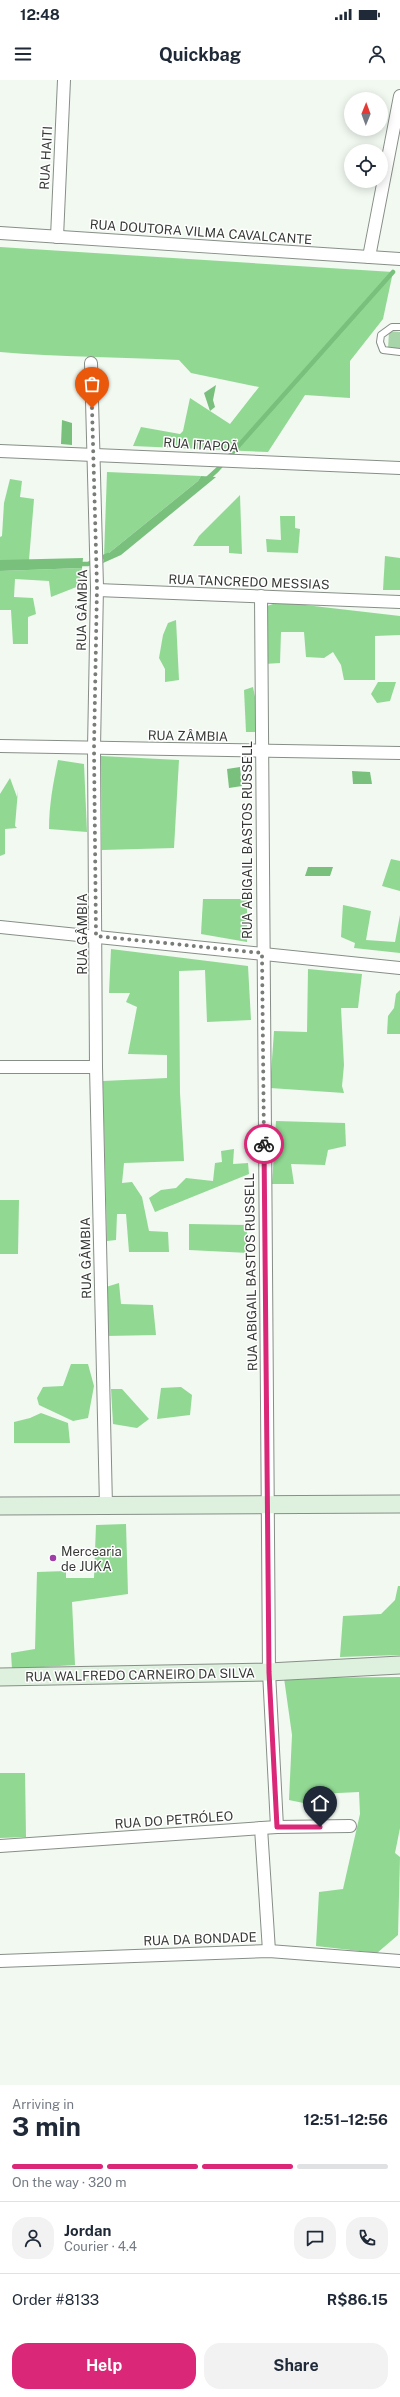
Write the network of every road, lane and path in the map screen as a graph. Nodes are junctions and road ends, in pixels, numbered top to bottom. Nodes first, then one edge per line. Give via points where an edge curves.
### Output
1 (64, 80) edge
2 (400, 96) edge
3 (0, 233) edge
4 (56, 237) junction
5 (369, 257) junction
6 (400, 259) edge
7 (400, 327) edge
8 (400, 352) edge
9 (91, 363) dead end
10 (0, 451) edge
11 (93, 454) junction
12 (400, 468) edge
13 (97, 588) junction
14 (261, 596) junction
15 (400, 602) edge
16 (0, 746) edge
17 (94, 748) junction
18 (260, 752) junction
19 (400, 753) edge
20 (0, 927) edge
21 (96, 936) junction
22 (262, 953) junction
23 (400, 968) edge
24 (0, 1067) edge
25 (96, 1067) junction
26 (400, 1504) edge
27 (268, 1505) junction
28 (0, 1506) edge
29 (106, 1506) junction
30 (400, 1665) edge
31 (269, 1672) junction
32 (0, 1677) edge
33 (350, 1826) dead end
34 (277, 1827) junction
35 (261, 1828) junction
36 (0, 1846) edge
37 (269, 1951) junction
38 (0, 1961) edge
39 (400, 1961) edge

1 - 4 street, RUA HAITI
2 - 5 street
3 - 4 street, RUA DOUTORA VILMA CAVALCANTE
4 - 5 street, RUA DOUTORA VILMA CAVALCANTE
5 - 6 street, RUA DOUTORA VILMA CAVALCANTE
7 - 8 lane via 392,327 381,335 380,342 383,350
9 - 11 street, RUA GÂMBIA
10 - 11 street, RUA ITAPOÃ
11 - 12 street, RUA ITAPOÃ
11 - 13 street, RUA GÂMBIA
13 - 14 street, RUA TANCREDO MESSIAS
13 - 17 street, RUA GÂMBIA
14 - 15 street, RUA TANCREDO MESSIAS
14 - 18 street, RUA ABIGAIL BASTOS RUSSELL
16 - 17 street, RUA ZÂMBIA
17 - 18 street, RUA ZÂMBIA
17 - 21 street, RUA GÂMBIA
18 - 19 street, RUA ZÂMBIA
18 - 22 street, RUA ABIGAIL BASTOS RUSSELL
20 - 21 street
21 - 22 street
21 - 25 street, RUA GÂMBIA
22 - 23 street
22 - 27 street, RUA ABIGAIL BASTOS RUSSELL
24 - 25 street
25 - 29 street, RUA GÂMBIA
26 - 27 main road
27 - 29 main road
27 - 31 street, RUA ABIGAIL BASTOS RUSSELL
28 - 29 main road
30 - 31 main road, RUA WALFREDO CARNEIRO DA SILVA
31 - 32 main road, RUA WALFREDO CARNEIRO DA SILVA
31 - 34 street, RUA ABIGAIL BASTOS RUSSELL
33 - 34 street, RUA DO PETRÓLEO
34 - 35 street, RUA DO PETRÓLEO
35 - 36 street, RUA DO PETRÓLEO
35 - 37 street
37 - 38 street, RUA DA BONDADE
37 - 39 street, RUA DA BONDADE

